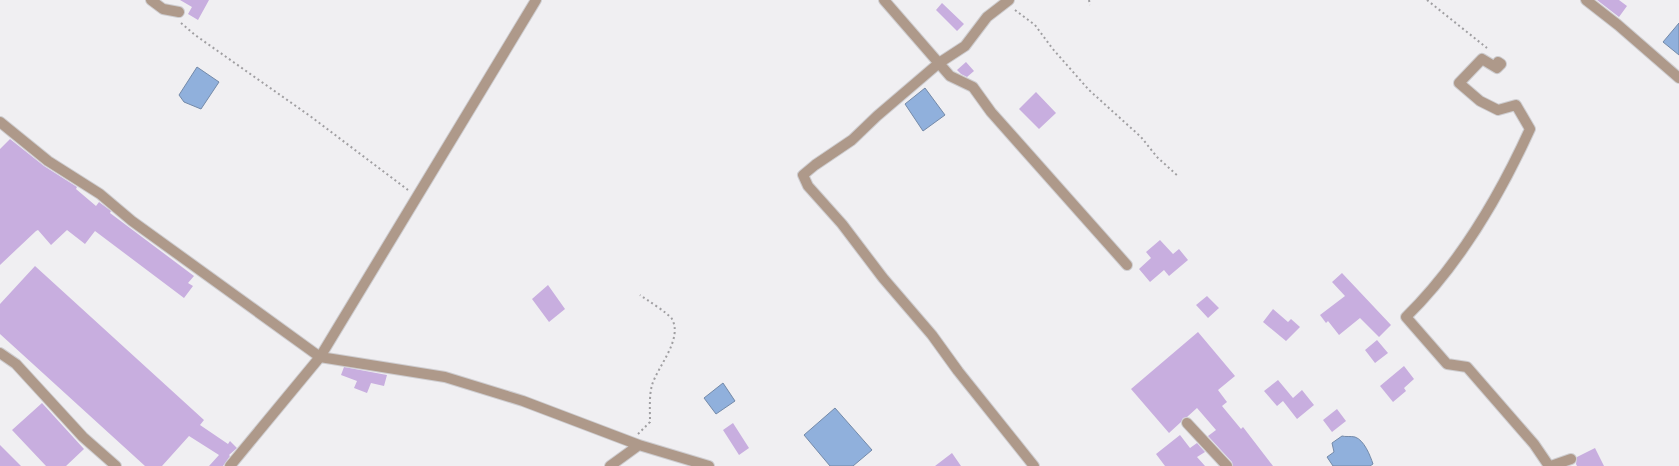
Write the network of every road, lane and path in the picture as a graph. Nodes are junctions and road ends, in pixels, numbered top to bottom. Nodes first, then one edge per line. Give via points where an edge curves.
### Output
1 (151, 0) edge
2 (536, 0) edge
3 (884, 0) edge
4 (1089, 0) edge
5 (1427, 0) edge
6 (1586, 0) edge
7 (1008, 1) edge
8 (1090, 5) dead end
9 (179, 17) joint
10 (1498, 62) joint
11 (939, 63) junction
12 (1679, 78) edge
13 (0, 122) edge
14 (1179, 177) dead end
15 (417, 196) junction
16 (1127, 265) dead end
17 (640, 295) dead end
18 (0, 353) edge
19 (320, 357) junction
20 (1187, 423) dead end
21 (635, 443) junction
22 (1571, 460) dead end
23 (116, 466) edge
24 (230, 466) edge
25 (610, 466) edge
26 (709, 466) edge
27 (1034, 466) edge
28 (1227, 466) edge
29 (1550, 466) edge

1 - 9 street
2 - 15 street
3 - 11 street
4 - 8 path
5 - 10 path via 1486,47
6 - 12 street
7 - 11 street via 987,17 965,46
7 - 14 path via 1017,12 1035,25 1089,90 1141,137 1157,158
9 - 15 path via 195,35
10 - 29 street via 1502,64 1497,68 1482,59 1459,83 1480,102 1498,110 1516,105 1530,129 1511,170 1458,256 1426,297 1406,317 1447,364 1467,366
11 - 16 street via 950,76 973,87 991,112
11 - 27 street via 852,140 803,175 808,186 932,335
13 - 19 street via 48,161 100,194 132,221
15 - 19 street
17 - 21 path via 672,319 675,334 652,387 650,422
18 - 23 street via 16,364 83,437
19 - 21 street via 445,377 523,401
19 - 24 street
20 - 28 street
21 - 25 street
21 - 26 street
22 - 29 street

